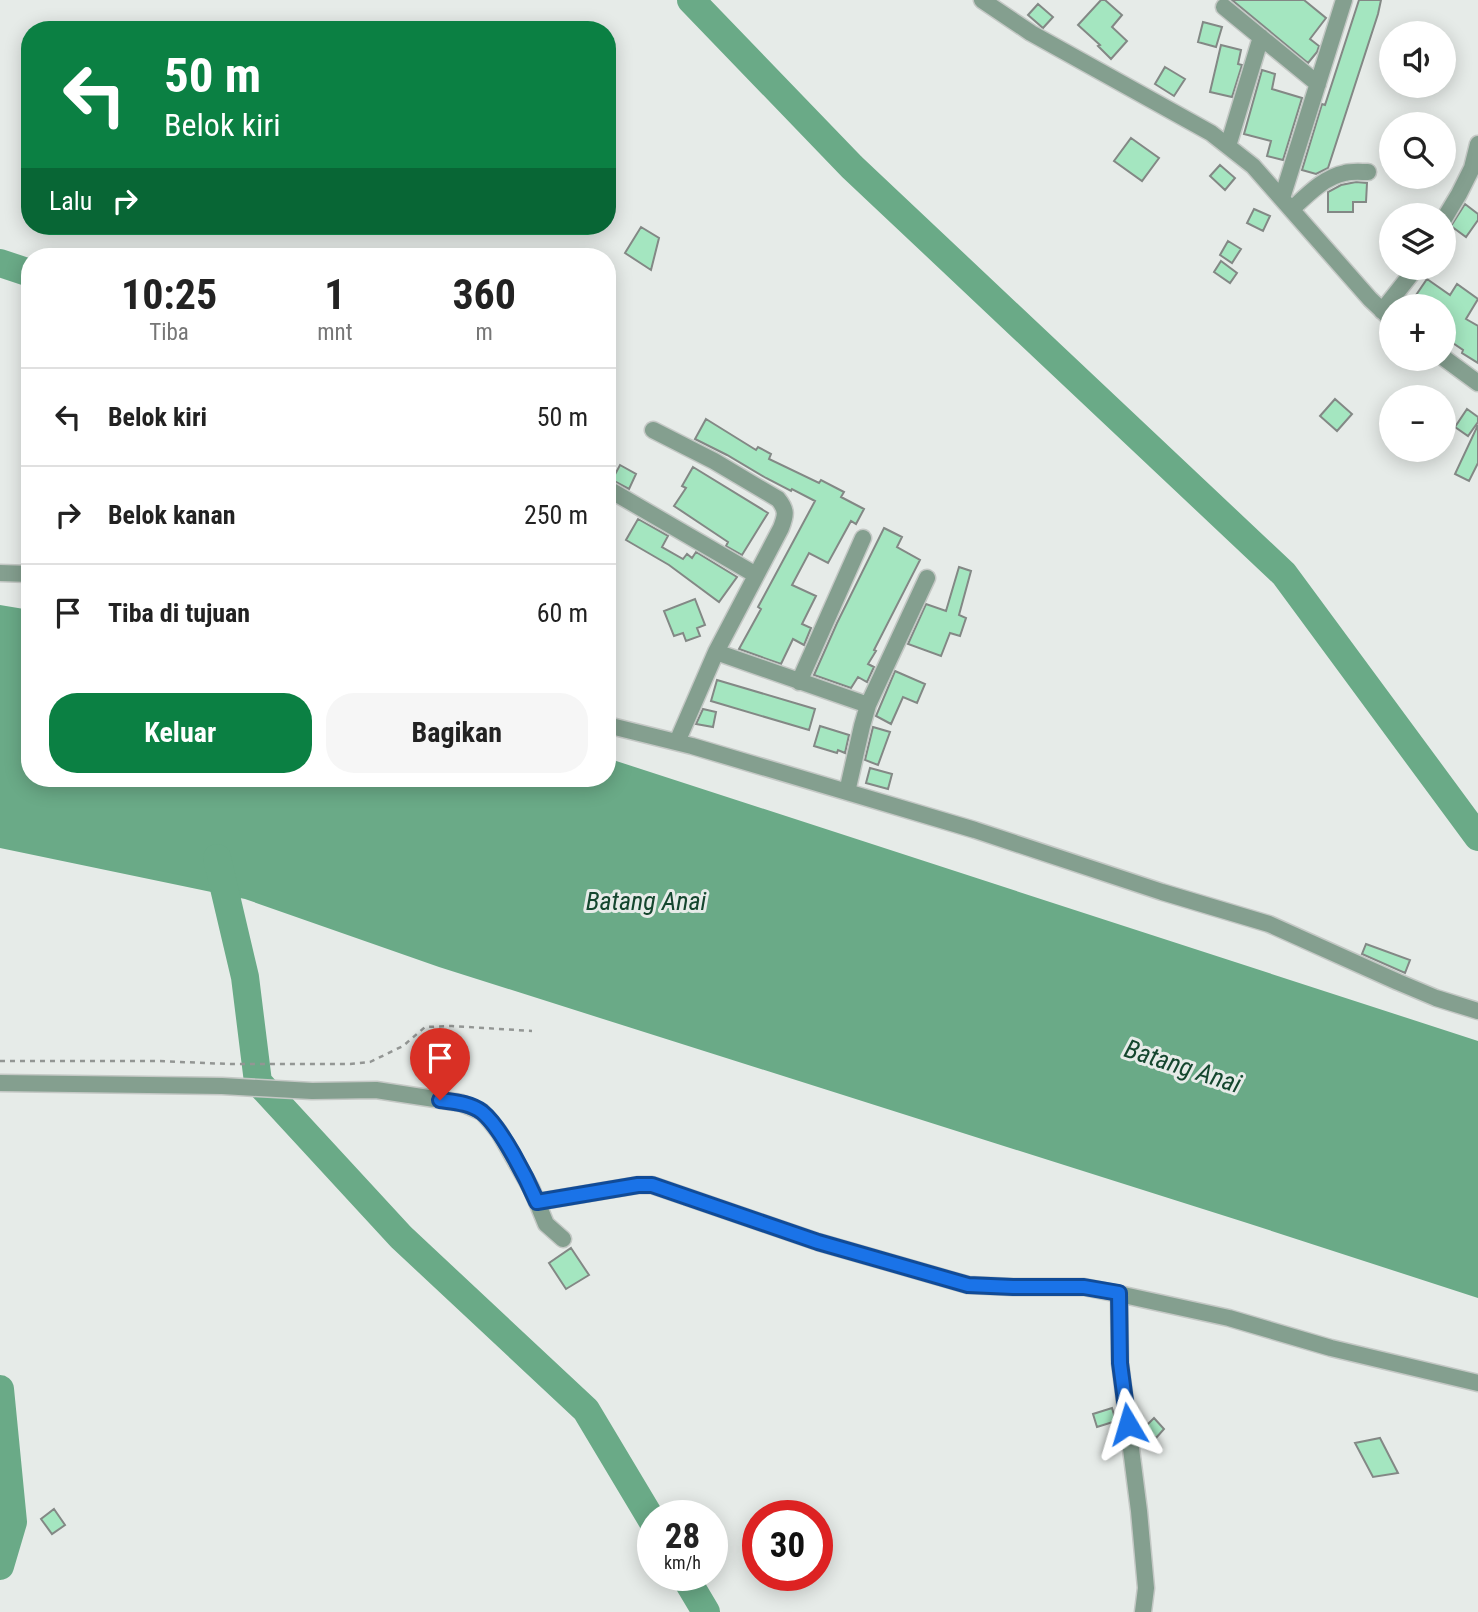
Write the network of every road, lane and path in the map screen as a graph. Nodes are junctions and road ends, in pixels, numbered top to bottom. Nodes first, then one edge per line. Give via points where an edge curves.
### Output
1 (982, 0) edge
2 (1340, 2) edge
3 (1224, 7) dead end
4 (1261, 37) junction
5 (1318, 84) junction
6 (1478, 144) edge
7 (1228, 146) junction
8 (1368, 172) dead end
9 (1287, 203) junction
10 (1453, 203) edge
11 (1379, 307) edge
12 (1456, 367) edge
13 (1478, 383) edge
14 (653, 430) dead end
15 (616, 493) edge
16 (863, 538) dead end
17 (0, 573) edge
18 (21, 574) edge
19 (756, 575) junction
20 (927, 579) dead end
21 (716, 652) junction
22 (799, 682) junction
23 (868, 705) junction
24 (616, 727) edge
25 (677, 742) junction
26 (846, 792) junction
27 (1478, 1012) edge
28 (532, 1031) dead end
29 (0, 1061) edge
30 (0, 1083) edge
31 (537, 1202) junction
32 (563, 1239) dead end
33 (1119, 1293) junction
34 (1478, 1383) edge
35 (1143, 1612) edge

1 - 7 street
2 - 5 street
3 - 4 street
4 - 5 street
4 - 7 street
5 - 9 street
6 - 10 street via 1472,167
7 - 9 street
8 - 9 street via 1332,177
9 - 11 street
12 - 13 street
14 - 19 street via 784,506 781,528
15 - 19 street
16 - 22 street
17 - 18 street
19 - 21 street
20 - 23 street
21 - 22 street
21 - 25 street
22 - 23 street
23 - 26 street
24 - 25 street
25 - 26 street
26 - 27 street via 1269,924 1423,993
28 - 29 path via 425,1027 403,1046 370,1062 350,1064
30 - 31 street via 376,1090 461,1103 482,1112 499,1132
31 - 32 street via 546,1224
31 - 33 street via 652,1185 818,1242 968,1285 1084,1287
33 - 34 street
33 - 35 street via 1120,1363 1146,1588

